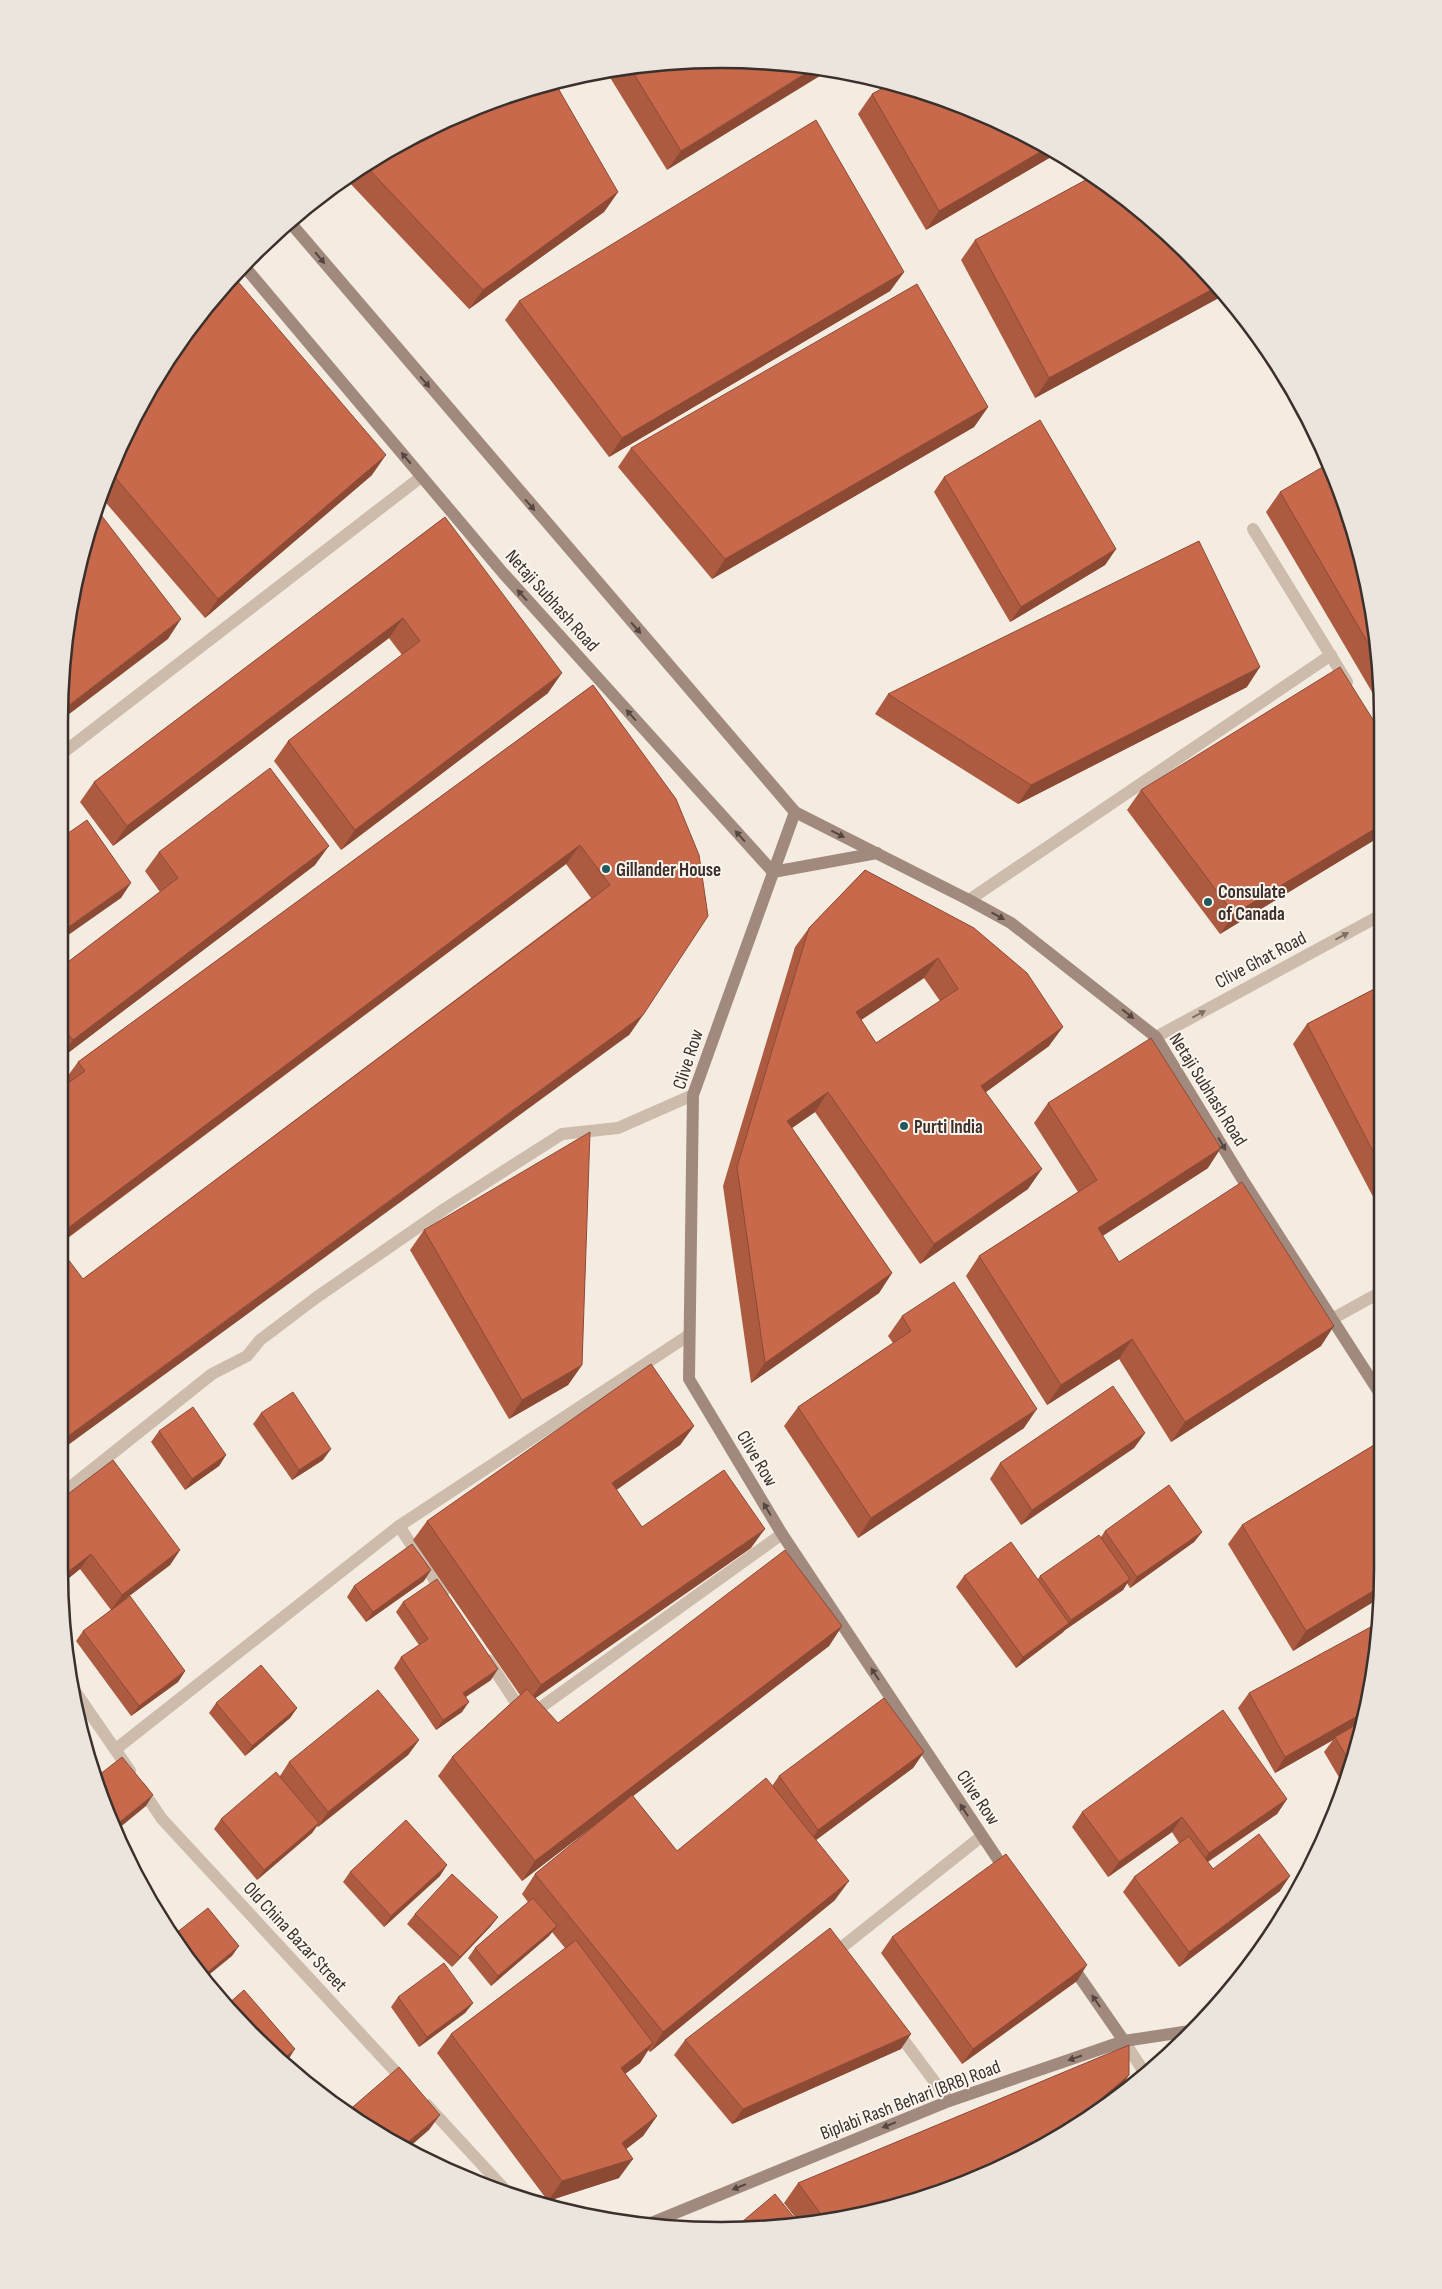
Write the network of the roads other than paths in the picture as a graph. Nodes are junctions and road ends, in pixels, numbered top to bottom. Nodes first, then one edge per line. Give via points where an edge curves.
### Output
1 (294, 227) edge
2 (248, 271) edge
3 (421, 476) junction
4 (1253, 529) dead end
5 (1331, 655) junction
6 (1356, 697) edge
7 (68, 749) edge
8 (795, 812) junction
9 (877, 853) junction
10 (773, 872) junction
11 (969, 900) junction
12 (1374, 919) edge
13 (1156, 1037) junction
14 (692, 1095) junction
15 (1374, 1297) edge
16 (1332, 1319) junction
17 (689, 1335) junction
18 (1374, 1384) edge
19 (68, 1489) edge
20 (399, 1526) junction
21 (782, 1534) junction
22 (452, 1606) edge
23 (478, 1646) edge
24 (81, 1700) edge
25 (116, 1749) junction
26 (982, 1836) junction
27 (1016, 1885) edge
28 (1061, 1951) edge
29 (849, 1967) edge
30 (890, 2022) edge
31 (1180, 2032) edge
32 (1124, 2041) junction
33 (1141, 2068) edge
34 (949, 2101) junction
35 (498, 2182) edge
36 (664, 2219) edge

1 -> 8 main road, Netaji Subhash Road
3 -> 2 main road, Netaji Subhash Road
3 - 7 street
10 -> 3 main road, Netaji Subhash Road via 503,573
4 - 5 street
5 - 6 street
5 - 11 street
8 -> 9 main road, Netaji Subhash Road
8 - 10 main road, Clive Row
9 - 10 main road
9 - 11 main road, Netaji Subhash Road
10 - 14 main road, Clive Row
11 -> 13 main road, Netaji Subhash Road via 1011,923
13 -> 12 street, Clive Ghat Road
13 -> 16 main road, Netaji Subhash Road
14 - 17 main road, Clive Row
14 - 19 street via 618,1128 562,1134 446,1208 317,1297 260,1340 247,1356 212,1374
15 - 16 street
16 - 18 main road, Netaji Subhash Road
17 - 20 street
21 -> 17 main road, Clive Row via 689,1379
20 - 22 street
20 - 25 street
21 - 23 street via 526,1718
26 -> 21 main road, Clive Row
24 - 25 street, Old China Bazar Street
25 - 35 street, Old China Bazar Street via 162,1819
26 - 27 main road, Clive Row
26 - 29 street via 837,1952
32 -> 28 main road
30 - 34 street
31 - 32 main road, Biplabi Rash Behari (BRB) Road
32 - 33 street
32 -> 34 main road, Biplabi Rash Behari (BRB) Road
34 -> 36 main road, Biplabi Rash Behari (BRB) Road

